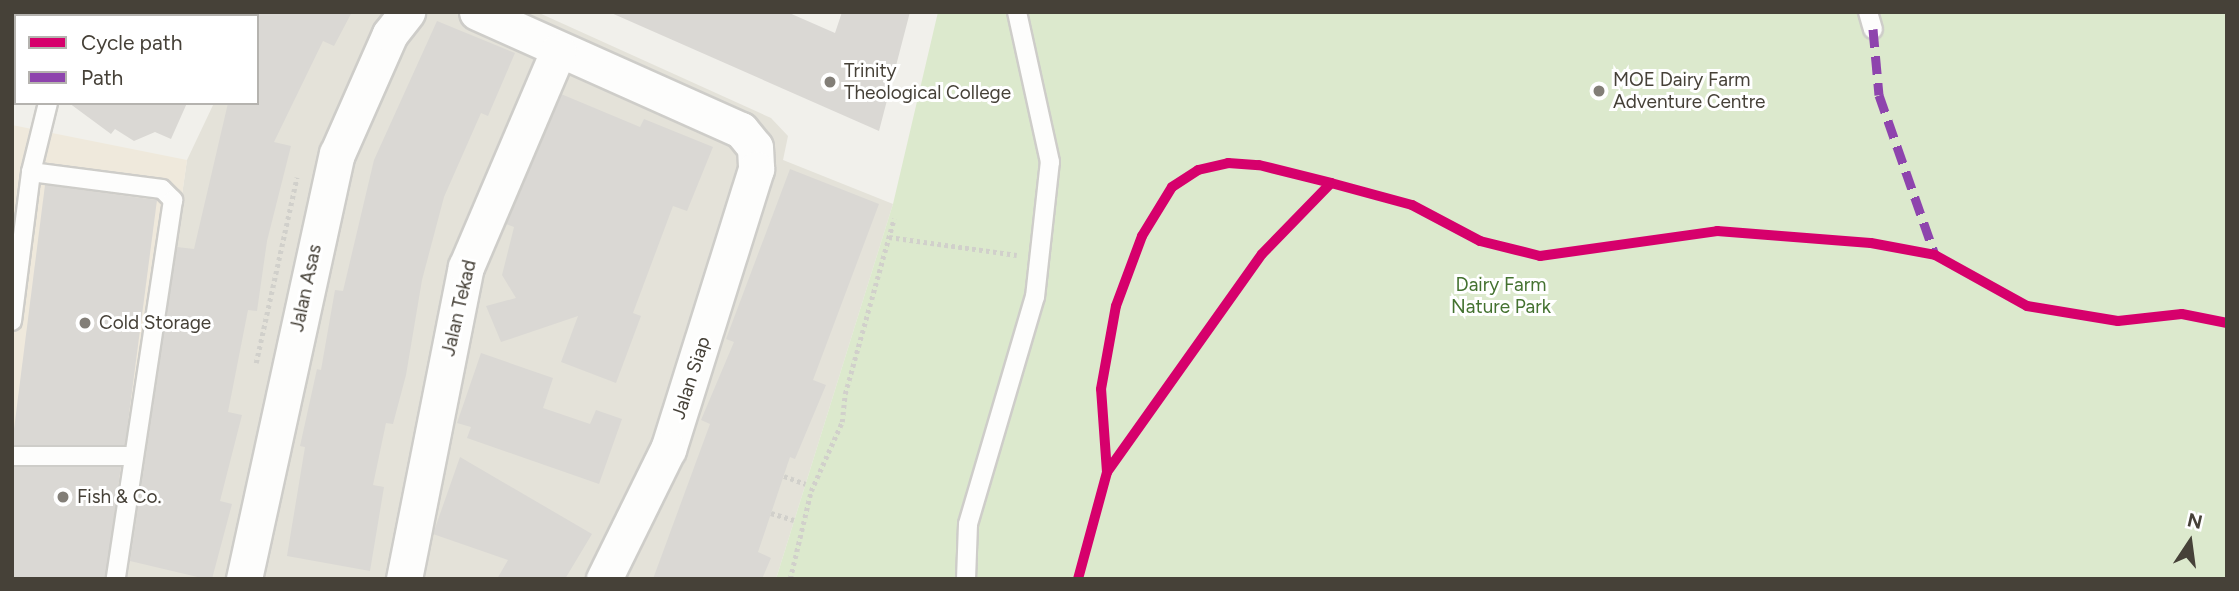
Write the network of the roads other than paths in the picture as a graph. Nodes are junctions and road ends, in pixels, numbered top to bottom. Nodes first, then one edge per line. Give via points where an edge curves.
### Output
1 (407, 12) edge
2 (477, 12) edge
3 (1017, 12) edge
4 (558, 51) junction
5 (48, 105) edge
6 (31, 172) junction
7 (12, 321) edge
8 (12, 456) edge
9 (134, 456) junction
10 (116, 579) edge
11 (244, 579) edge
12 (404, 579) edge
13 (604, 579) edge
14 (966, 579) edge

1 - 11 street, Jalan Asas via 390,34 337,154
2 - 4 street
3 - 14 lane via 1050,162 1035,297 968,524
4 - 12 street, Jalan Tekad via 466,267
4 - 13 street, Jalan Siap via 741,130 755,146 756,169 668,449
5 - 6 lane
6 - 7 lane
6 - 9 lane via 162,189 173,200
8 - 9 lane
9 - 10 lane

